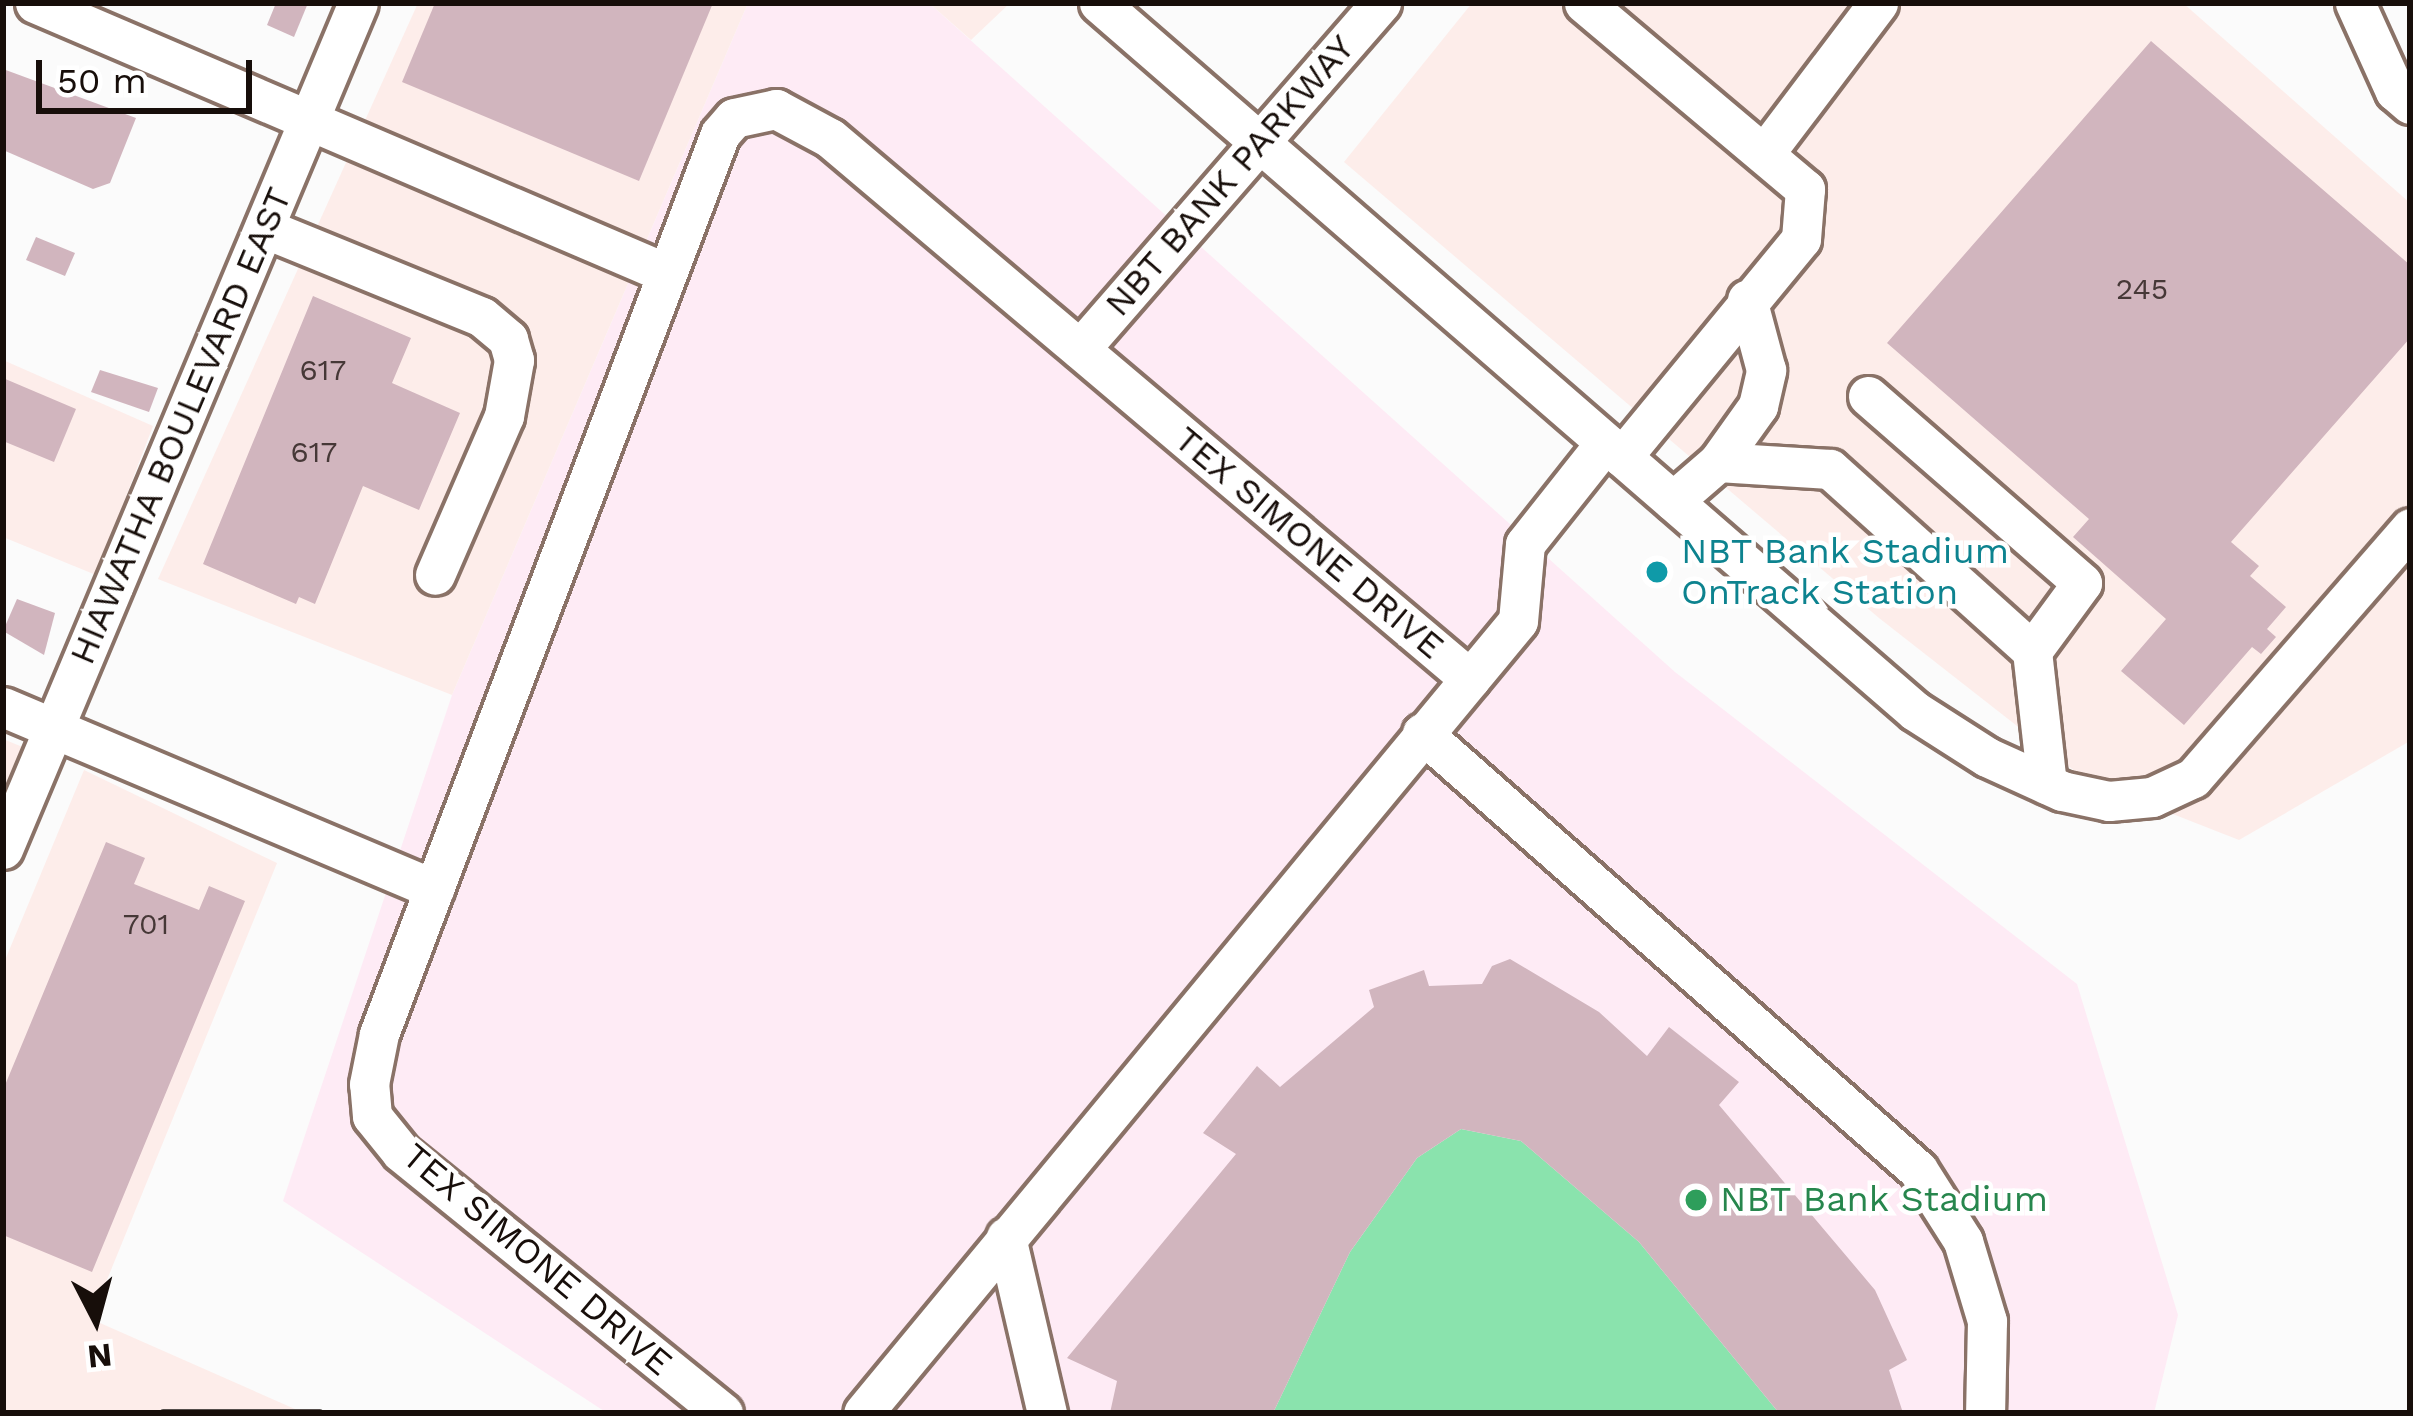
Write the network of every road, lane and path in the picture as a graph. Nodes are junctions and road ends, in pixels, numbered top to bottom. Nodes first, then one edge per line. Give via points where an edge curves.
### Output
1 (35, 3) edge
2 (358, 3) edge
3 (1099, 3) edge
4 (1381, 3) edge
5 (1584, 3) edge
6 (1878, 3) edge
7 (2355, 3) edge
8 (2392, 54) edge
9 (2410, 104) edge
10 (310, 118) junction
11 (1258, 141) junction
12 (1764, 154) junction
13 (264, 228) junction
14 (666, 273) junction
15 (1747, 298) junction
16 (1080, 350) junction
17 (1868, 396) dead end
18 (1614, 450) junction
19 (1718, 462) junction
20 (1673, 501) junction
21 (2410, 528) edge
22 (435, 575) dead end
23 (2032, 651) junction
24 (1470, 679) junction
25 (3, 707) edge
26 (53, 728) junction
27 (1422, 733) junction
28 (2047, 784) junction
29 (3, 849) edge
30 (434, 890) junction
31 (1006, 1237) junction
32 (723, 1413) edge
33 (863, 1413) edge
34 (1047, 1413) edge
35 (1985, 1413) edge

1 - 10 street
2 - 10 street, HIAWATHA BOULEVARD EAST
3 - 11 street
4 - 11 street, NBT BANK PARKWAY
5 - 12 street
6 - 12 street
7 - 8 street
8 - 9 street
10 - 13 street, HIAWATHA BOULEVARD EAST
10 - 14 street
11 - 16 street, NBT BANK PARKWAY
11 - 18 street
12 - 15 street via 1805,189 1801,239
13 - 22 street via 482,316 508,340 514,360 504,416
13 - 26 street, HIAWATHA BOULEVARD EAST
14 - 16 street, TEX SIMONE DRIVE via 720,134 734,118 776,109 830,138
14 - 30 street
15 - 18 street
15 - 19 street via 1766,370 1757,406
16 - 24 street, TEX SIMONE DRIVE
17 - 23 street via 2082,584
18 - 20 street
18 - 24 street via 1525,544 1518,621
19 - 20 street
19 - 23 street via 1830,469
20 - 28 street via 1915,711
21 - 28 street via 2193,778 2152,797 2109,801
23 - 28 street
24 - 27 street, TEX SIMONE DRIVE
25 - 26 street
26 - 29 street, HIAWATHA BOULEVARD EAST
26 - 30 street
27 - 31 street, TEX SIMONE DRIVE
27 - 35 street via 1918,1169 1963,1240 1987,1321
30 - 32 street, TEX SIMONE DRIVE via 380,1034 369,1084 372,1116 401,1151
31 - 33 street, TEX SIMONE DRIVE
31 - 34 street

